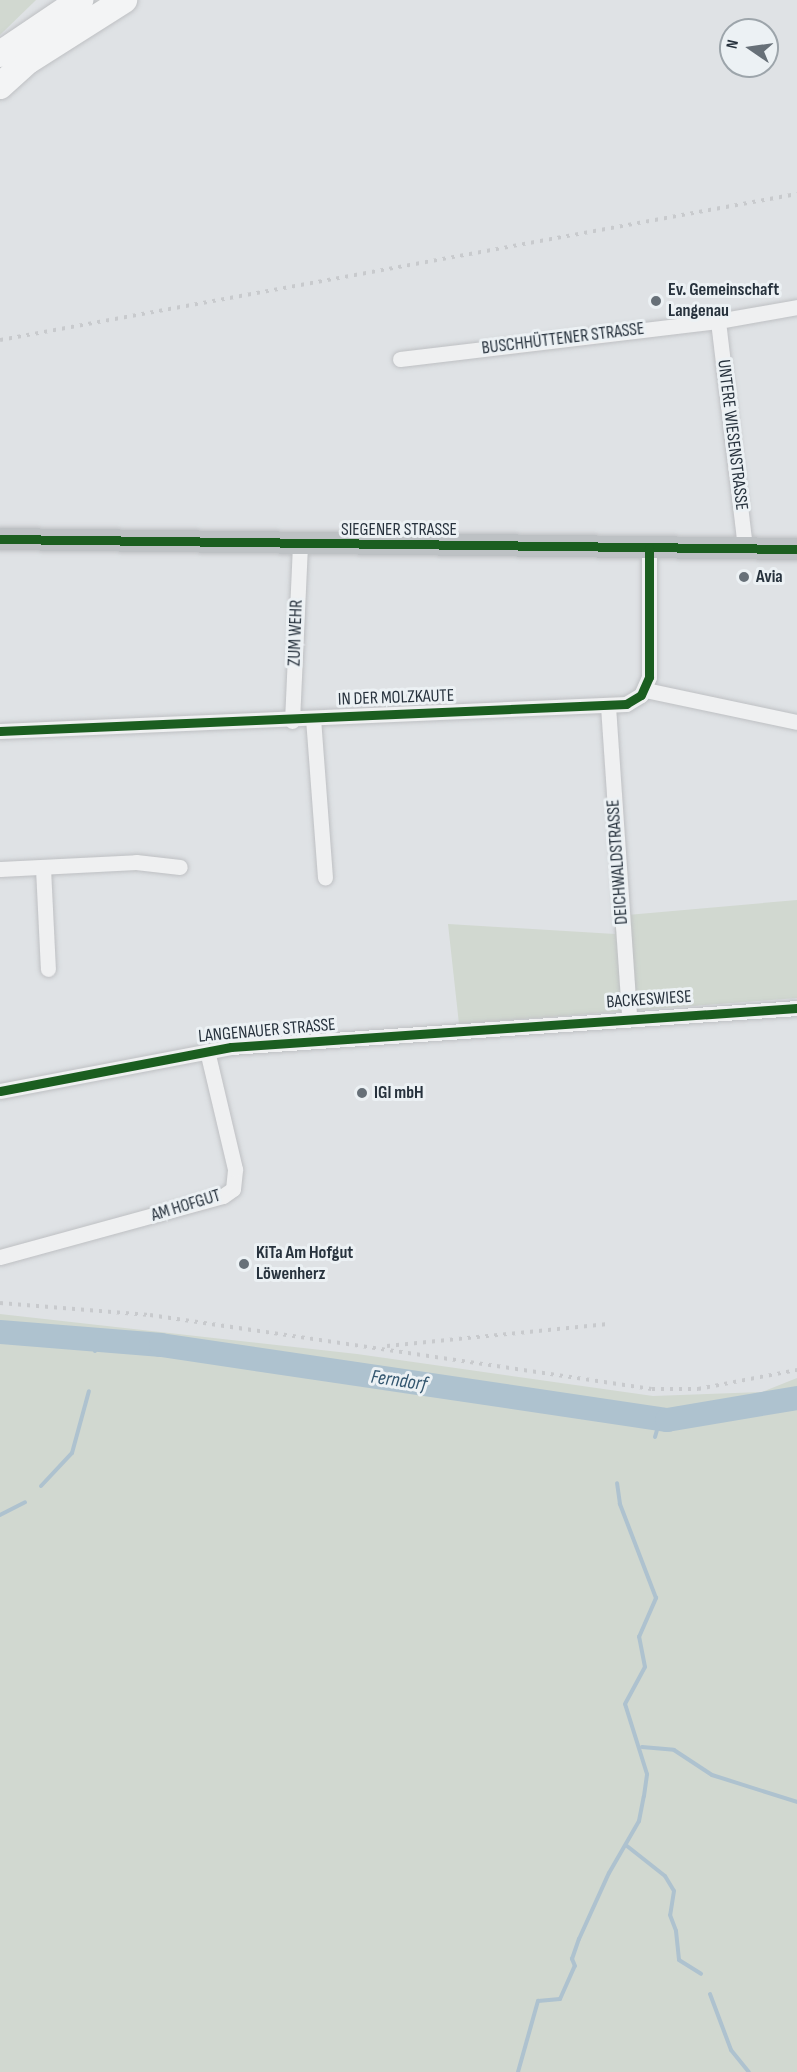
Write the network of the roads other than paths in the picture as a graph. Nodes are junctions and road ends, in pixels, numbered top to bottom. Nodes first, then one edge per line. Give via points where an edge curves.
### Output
1 (80, 0) edge
2 (124, 0) edge
3 (15, 52) edge
4 (0, 86) edge
5 (797, 307) edge
6 (718, 321) junction
7 (400, 359) dead end
8 (0, 539) edge
9 (300, 545) junction
10 (649, 548) junction
11 (745, 548) junction
12 (797, 549) edge
13 (645, 690) junction
14 (608, 706) junction
15 (313, 718) junction
16 (292, 720) junction
17 (797, 723) edge
18 (0, 731) edge
19 (180, 867) dead end
20 (43, 868) junction
21 (0, 869) edge
22 (325, 878) dead end
23 (48, 969) dead end
24 (797, 1008) edge
25 (628, 1017) junction
26 (504, 1029) joint
27 (207, 1051) junction
28 (0, 1092) edge
29 (0, 1257) edge

1 - 3 highway
2 - 3 highway
3 - 4 highway
5 - 6 street, BUSCHHÜTTENER STRASSE
6 - 7 street, BUSCHHÜTTENER STRASSE
6 - 11 street, UNTERE WIESENSTRASSE
8 - 9 main road, SIEGENER STRASSE
9 - 10 main road, SIEGENER STRASSE
9 - 16 street, ZUM WEHR
10 - 11 main road, SIEGENER STRASSE
10 - 13 street via 649,678
11 - 12 main road, SIEGENER STRASSE
13 - 14 street, IN DER MOLZKAUTE via 632,702
13 - 17 street
14 - 15 street, IN DER MOLZKAUTE
14 - 25 street, DEICHWALDSTRASSE
15 - 16 street, IN DER MOLZKAUTE
15 - 22 street
16 - 18 street, IN DER MOLZKAUTE
19 - 20 street via 136,862
20 - 21 street
20 - 23 street
24 - 25 street, BACKESWIESE
25 - 26 street, BACKESWIESE
26 - 27 street, LANGENAUER STRASSE
27 - 28 street, LANGENAUER STRASSE
27 - 29 street, AM HOFGUT via 236,1168 232,1189 223,1196

